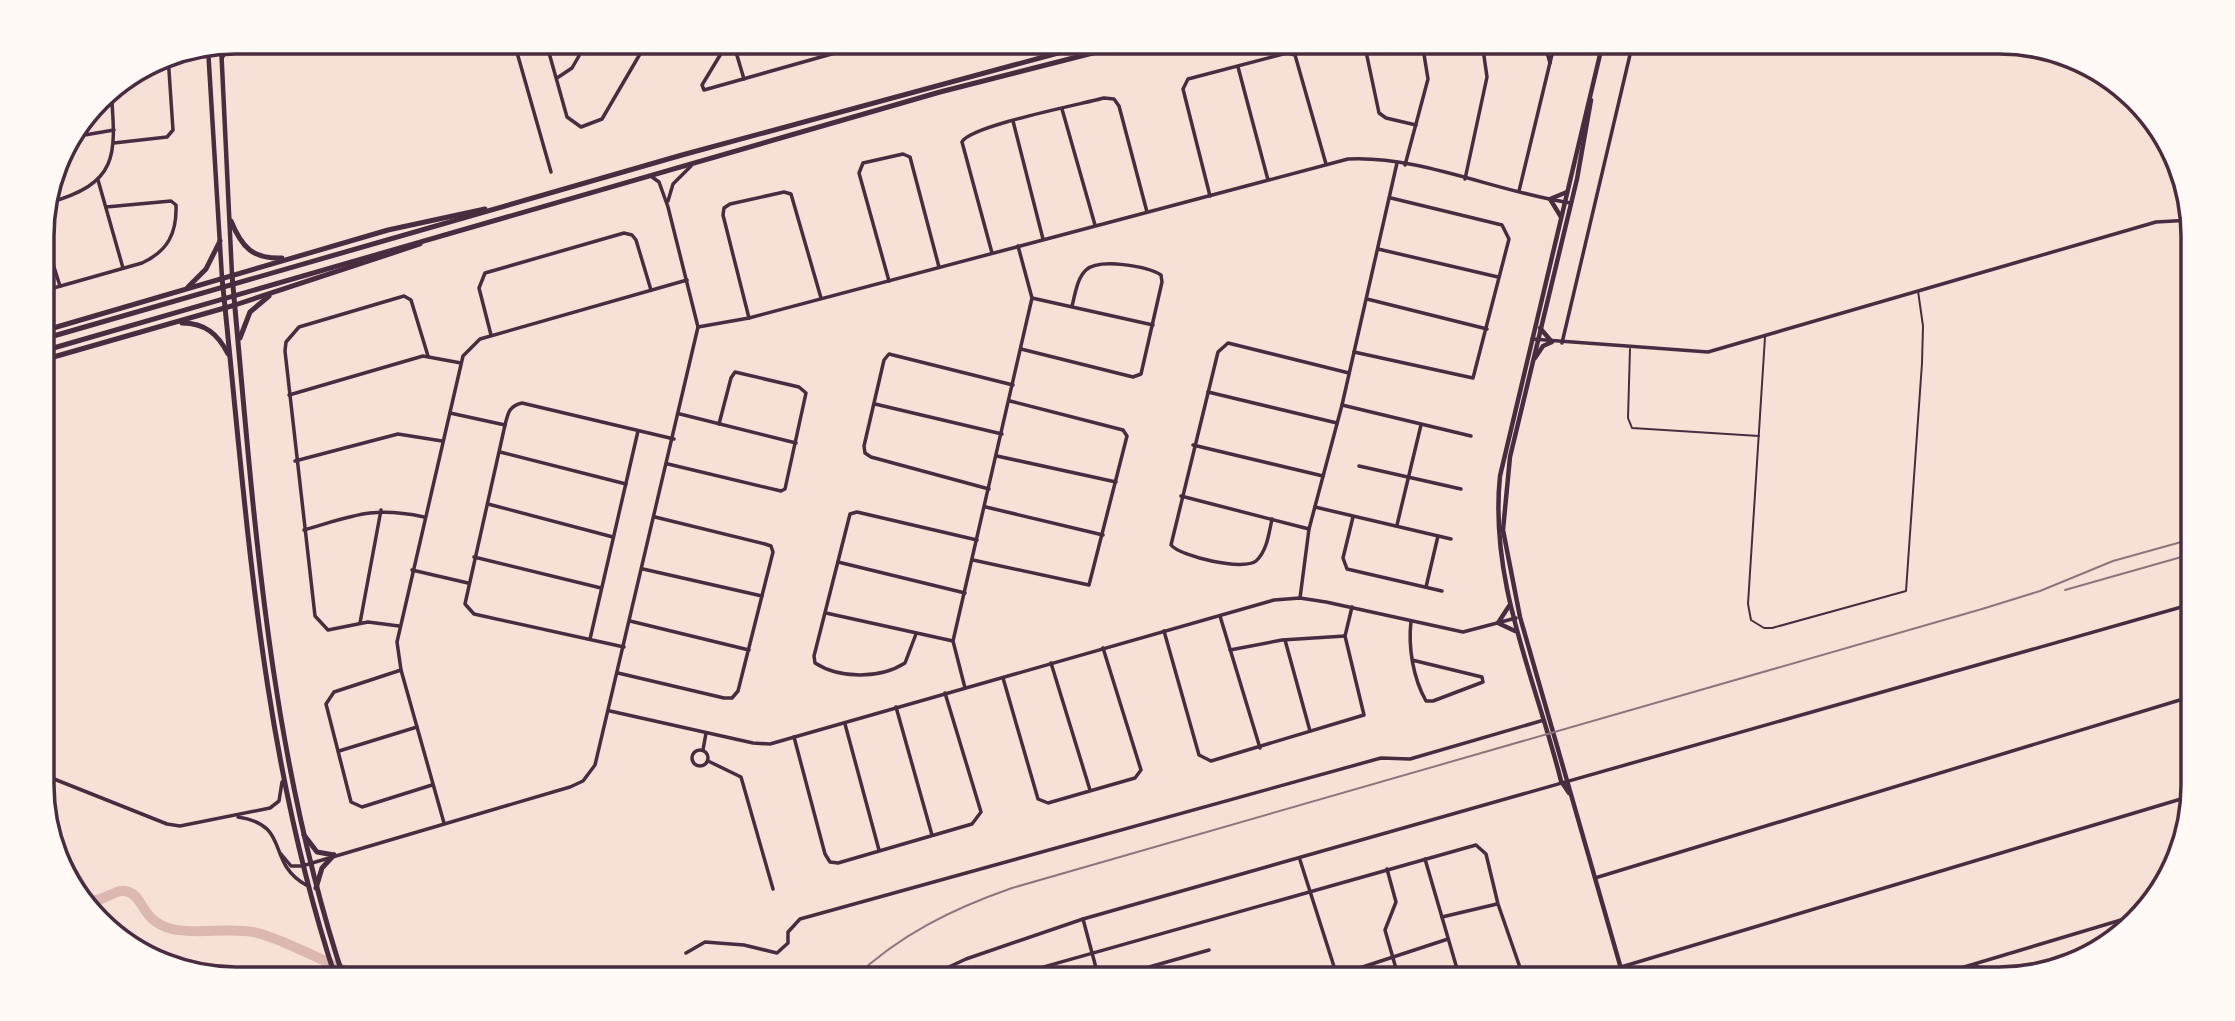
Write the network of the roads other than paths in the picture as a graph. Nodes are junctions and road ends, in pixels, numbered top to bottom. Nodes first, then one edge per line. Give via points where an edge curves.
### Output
1 (1282, 54) edge
2 (1293, 54) edge
3 (1367, 54) edge
4 (1424, 54) edge
5 (1484, 54) edge
6 (1547, 54) edge
7 (1552, 54) edge
8 (1600, 54) edge
9 (1630, 54) edge
10 (224, 55) edge
11 (518, 55) edge
12 (550, 55) edge
13 (580, 55) edge
14 (640, 55) edge
15 (722, 55) edge
16 (735, 55) edge
17 (830, 55) edge
18 (1048, 55) edge
19 (1087, 55) edge
20 (209, 57) edge
21 (222, 58) joint
22 (1550, 65) junction
23 (169, 67) edge
24 (1238, 67) junction
25 (557, 78) junction
26 (744, 79) junction
27 (1591, 100) junction
28 (112, 104) edge
29 (1062, 109) junction
30 (1013, 121) junction
31 (1416, 125) junction
32 (114, 130) junction
33 (86, 135) edge
34 (114, 143) junction
35 (694, 163) junction
36 (1397, 163) junction
37 (1326, 164) junction
38 (1405, 165) junction
39 (551, 172) dead end
40 (646, 176) junction
41 (1465, 179) junction
42 (98, 180) junction
43 (1268, 180) junction
44 (1519, 191) junction
45 (1569, 191) junction
46 (1210, 195) junction
47 (1391, 198) junction
48 (1550, 199) junction
49 (58, 200) edge
50 (1568, 203) junction
51 (510, 204) junction
52 (106, 207) junction
53 (668, 207) junction
54 (1147, 212) junction
55 (231, 221) junction
56 (2180, 221) edge
57 (1562, 222) junction
58 (1095, 226) junction
59 (442, 235) junction
60 (1043, 239) junction
61 (219, 241) junction
62 (1018, 246) junction
63 (1378, 249) junction
64 (992, 253) junction
65 (289, 258) junction
66 (939, 267) junction
67 (123, 268) junction
68 (55, 269) edge
69 (233, 275) junction
70 (1499, 277) junction
71 (222, 278) junction
72 (687, 280) junction
73 (889, 281) junction
74 (60, 286) junction
75 (55, 288) edge
76 (185, 289) junction
77 (651, 290) junction
78 (1918, 291) junction
79 (275, 292) junction
80 (821, 298) junction
81 (1032, 298) junction
82 (1367, 299) junction
83 (235, 304) junction
84 (1072, 306) junction
85 (225, 308) junction
86 (749, 318) junction
87 (163, 325) junction
88 (1153, 325) junction
89 (698, 327) junction
90 (55, 328) edge
91 (1540, 328) junction
92 (1487, 329) junction
93 (55, 335) edge
94 (492, 336) junction
95 (1765, 336) junction
96 (1534, 340) junction
97 (1552, 342) junction
98 (239, 343) junction
99 (1562, 343) junction
100 (55, 348) edge
101 (1630, 348) junction
102 (1021, 349) junction
103 (1354, 352) junction
104 (428, 356) junction
105 (55, 357) edge
106 (231, 360) junction
107 (1532, 362) junction
108 (461, 363) junction
109 (1349, 373) junction
110 (1013, 385) junction
111 (1208, 392) junction
112 (289, 395) junction
113 (1010, 401) junction
114 (875, 404) junction
115 (1342, 405) junction
116 (450, 414) junction
117 (680, 414) junction
118 (1337, 423) junction
119 (719, 424) junction
120 (505, 425) junction
121 (1421, 425) junction
122 (638, 431) junction
123 (1002, 434) junction
124 (1471, 436) dead end
125 (1760, 436) junction
126 (674, 439) junction
127 (443, 442) junction
128 (796, 443) junction
129 (1194, 445) junction
130 (500, 452) junction
131 (997, 456) junction
132 (295, 461) junction
133 (668, 464) junction
134 (1359, 466) dead end
135 (1323, 476) junction
136 (1408, 477) junction
137 (1116, 482) junction
138 (626, 484) junction
139 (989, 489) junction
140 (1461, 489) dead end
141 (1181, 496) junction
142 (488, 504) junction
143 (985, 506) junction
144 (1315, 507) junction
145 (381, 510) junction
146 (424, 517) junction
147 (655, 517) junction
148 (1353, 517) junction
149 (1272, 519) junction
150 (1396, 526) junction
151 (1309, 529) junction
152 (304, 530) junction
153 (1102, 536) junction
154 (1438, 536) junction
155 (614, 537) junction
156 (1451, 539) dead end
157 (977, 540) junction
158 (474, 557) junction
159 (973, 560) junction
160 (838, 562) junction
161 (643, 569) junction
162 (412, 570) junction
163 (468, 583) junction
164 (1426, 586) junction
165 (602, 588) junction
166 (1442, 591) dead end
167 (965, 593) junction
168 (762, 596) junction
169 (1300, 598) junction
170 (1510, 602) junction
171 (1352, 607) junction
172 (2181, 607) edge
173 (825, 614) junction
174 (1219, 615) junction
175 (1520, 617) junction
176 (1513, 618) junction
177 (630, 621) junction
178 (1411, 621) junction
179 (360, 623) junction
180 (1498, 623) junction
181 (399, 626) junction
182 (1164, 631) junction
183 (916, 634) junction
184 (1517, 634) junction
185 (1345, 636) junction
186 (590, 639) junction
187 (1285, 640) junction
188 (953, 641) junction
189 (624, 647) junction
190 (1103, 648) junction
191 (749, 650) junction
192 (1230, 650) junction
193 (1412, 660) junction
194 (1051, 663) junction
195 (401, 670) junction
196 (618, 673) junction
197 (1003, 678) junction
198 (965, 688) junction
199 (945, 693) junction
200 (2181, 700) edge
201 (896, 707) junction
202 (610, 711) junction
203 (1544, 720) junction
204 (844, 723) junction
205 (417, 727) junction
206 (1310, 731) junction
207 (706, 733) junction
208 (794, 737) junction
209 (1259, 748) junction
210 (703, 750) junction
211 (338, 752) junction
212 (708, 761) junction
213 (54, 779) edge
214 (1567, 779) junction
215 (1561, 781) junction
216 (282, 782) junction
217 (433, 785) junction
218 (1090, 790) junction
219 (1570, 793) junction
220 (2180, 799) edge
221 (232, 816) junction
222 (444, 823) junction
223 (300, 829) junction
224 (932, 835) junction
225 (879, 850) junction
226 (281, 854) junction
227 (334, 855) junction
228 (1425, 859) junction
229 (1300, 860) junction
230 (305, 864) junction
231 (1387, 869) junction
232 (1594, 878) junction
233 (306, 885) junction
234 (773, 889) dead end
235 (1312, 889) junction
236 (315, 890) junction
237 (1498, 904) junction
238 (1442, 917) junction
239 (1083, 919) junction
240 (2120, 920) edge
241 (323, 929) junction
242 (1448, 939) junction
243 (1209, 950) dead end
244 (686, 953) dead end
245 (1091, 953) junction
246 (1392, 957) junction
247 (1976, 963) junction
248 (1151, 966) edge
249 (1335, 966) edge
250 (1367, 966) edge
251 (1395, 966) edge
252 (1456, 966) edge
253 (1520, 966) edge
254 (1623, 966) edge
255 (1966, 966) edge
256 (1977, 966) edge
257 (333, 967) edge
258 (339, 967) edge
259 (950, 967) edge
260 (1044, 967) edge
261 (1095, 967) edge
262 (1620, 967) edge

1 - 24 street
2 - 37 street
3 - 31 street via 1379,113
4 - 31 street via 1428,74
5 - 41 street via 1487,77
6 - 22 street
7 - 22 street
8 - 27 main road
9 - 99 street
10 - 21 street
11 - 39 street
12 - 25 street
13 - 25 street via 572,68
14 - 25 street via 602,119 590,125 570,122
15 - 26 street via 702,88
16 - 26 street
17 - 26 street
18 - 51 main road
19 - 35 main road
20 - 61 main road
21 - 55 main road
22 - 44 street
23 - 34 street via 173,130 166,136
24 - 43 street
24 - 46 street via 1188,79 1183,86
27 - 45 main road
27 - 50 main road
28 - 32 street
29 - 30 street
29 - 54 street via 1110,97 1117,102
29 - 58 street
30 - 60 street
30 - 64 street via 967,135 962,142
31 - 38 street
32 - 33 street
32 - 34 street
34 - 42 street
35 - 40 main road
35 - 53 street via 673,184
36 - 37 street via 1364,158
36 - 38 street
36 - 47 street
37 - 43 street
38 - 41 street
40 - 53 street via 659,182
40 - 59 main road
41 - 44 street
42 - 49 street via 78,195
42 - 52 street
43 - 46 street
44 - 48 street
45 - 48 main road
45 - 50 main road
46 - 54 street
47 - 63 street
47 - 70 street via 1502,225 1509,239
48 - 50 street
48 - 57 main road
50 - 57 main road
50 - 91 main road
51 - 65 main road via 388,230
51 - 93 main road
52 - 67 street
52 - 67 street via 165,200 176,205 175,233 163,249 142,263
53 - 72 street
54 - 58 street
55 - 65 main road via 249,253
55 - 69 main road
56 - 78 street via 2156,222
57 - 96 main road
58 - 60 street
59 - 79 main road
59 - 100 main road
60 - 62 street
61 - 71 main road
61 - 76 main road via 206,269
62 - 64 street
62 - 81 street
63 - 70 street
63 - 82 street
64 - 66 street
65 - 69 main road
66 - 73 street
66 - 73 street via 909,157 903,154 863,163 859,173
67 - 74 street
68 - 74 street
69 - 71 main road
69 - 83 main road
70 - 92 street
71 - 76 main road
71 - 85 main road
72 - 77 street
72 - 89 street
73 - 80 street
74 - 75 street
76 - 90 main road
77 - 94 street
77 - 94 street via 636,240 628,233 498,269 485,273 479,284
78 - 95 street
78 - 125 lane via 1922,363 1906,591 1772,628 1751,620 1748,604
79 - 83 main road
79 - 98 main road via 250,312
80 - 86 street
80 - 86 street via 791,194 730,204 723,215
81 - 84 street
81 - 102 street
82 - 92 street
82 - 103 street
83 - 85 main road
83 - 98 main road
84 - 88 street
84 - 88 street via 1081,277 1090,267 1113,264 1154,272 1161,275 1162,282
85 - 87 main road
85 - 106 main road
86 - 89 street
87 - 105 main road
87 - 106 main road via 206,327 221,341
88 - 102 street via 1144,370 1136,377
89 - 117 street
91 - 96 main road
91 - 97 main road
92 - 103 street via 1471,379
94 - 108 street via 474,342
95 - 101 street via 1709,352
95 - 125 lane
96 - 97 street
96 - 107 main road
96 - 170 main road via 1498,492 1497,534
97 - 99 street
97 - 107 main road
98 - 223 main road via 274,690
99 - 101 street
101 - 125 lane via 1629,424 1638,430
102 - 110 street
103 - 109 street
104 - 108 street
104 - 112 street
104 - 112 street via 411,300 404,296 294,330 285,351
106 - 216 main road via 269,707
107 - 175 main road via 1502,510 1505,554
108 - 116 street
109 - 111 street via 1228,343 1217,352
109 - 115 street
110 - 113 street
110 - 114 street via 893,353 884,360
111 - 118 street
111 - 129 street
112 - 132 street
113 - 123 street
113 - 137 street via 1123,430 1127,436
114 - 123 street
114 - 139 street via 863,446 867,456
115 - 118 street
115 - 121 street
116 - 120 street
116 - 127 street
117 - 119 street
117 - 126 street
118 - 135 street
119 - 128 street
119 - 128 street via 730,378 739,372 805,390
120 - 122 street via 514,405 522,403
120 - 130 street
121 - 124 street
121 - 136 street
122 - 126 street
122 - 138 street
123 - 131 street
126 - 133 street
127 - 132 street via 398,434
127 - 146 street
128 - 133 street via 787,486 780,491
129 - 135 street
129 - 141 street
130 - 138 street
130 - 142 street
131 - 137 street
131 - 139 street
132 - 152 street
133 - 147 street
134 - 136 street
135 - 144 street
136 - 140 street
136 - 150 street
137 - 153 street
138 - 155 street
139 - 143 street
141 - 149 street
141 - 149 street via 1171,539 1180,552 1236,566 1251,564 1263,552
142 - 155 street
142 - 158 street
143 - 153 street
143 - 157 street
144 - 148 street
144 - 151 street
145 - 146 street
145 - 152 street
145 - 179 street
146 - 162 street
147 - 161 street
147 - 168 street via 771,547
148 - 150 street
148 - 164 street via 1345,566
149 - 151 street
150 - 154 street
151 - 169 street
152 - 179 street via 315,616 328,630
153 - 159 street via 1093,581 1087,586
154 - 156 street
154 - 164 street
155 - 165 street
157 - 159 street
157 - 160 street via 853,512
158 - 163 street
158 - 165 street
159 - 167 street
160 - 167 street
160 - 173 street
161 - 168 street
161 - 177 street
162 - 163 street
162 - 181 street
163 - 186 street via 465,604 474,614
164 - 166 street
165 - 186 street
167 - 188 street
168 - 191 street
169 - 171 street
169 - 174 street
170 - 176 main road
170 - 180 main road
171 - 178 street
171 - 185 street
172 - 214 street
173 - 183 street
173 - 183 street via 814,656 815,663 827,668 869,676 896,669 909,656
174 - 182 street
174 - 192 street
175 - 176 street
175 - 214 main road
176 - 180 street
176 - 184 main road
177 - 189 street
177 - 191 street
178 - 180 street via 1463,632
178 - 193 street
179 - 181 street
180 - 184 main road
181 - 195 street
182 - 190 street
182 - 209 street via 1199,755 1211,761
183 - 188 street
184 - 203 main road
185 - 187 street
185 - 206 street via 1365,713
186 - 189 street
187 - 192 street
187 - 206 street
188 - 198 street
189 - 196 street
190 - 194 street
190 - 218 street via 1141,770 1135,778
191 - 196 street via 732,698
192 - 209 street
193 - 193 street via 1426,701 1483,682 1482,677
194 - 197 street
194 - 218 street
195 - 205 street
195 - 211 street via 328,696 326,705
196 - 202 street
197 - 198 street
197 - 218 street via 1038,799 1048,803
198 - 199 street
199 - 201 street
199 - 224 street via 981,812 972,824
200 - 232 street
201 - 204 street
201 - 224 street
202 - 207 street
202 - 222 street via 600,754 583,781
203 - 215 main road
203 - 244 street via 1410,759 1381,758 800,919 788,932 788,943 777,953 705,942
204 - 208 street
204 - 225 street
205 - 211 street
205 - 217 street
206 - 209 street
207 - 208 street via 763,745
207 - 210 street
208 - 225 street via 825,855 838,863
210 - 212 street
210 - 212 street via 695,751 693,761 699,766
211 - 217 street via 355,806
212 - 234 street via 741,777
213 - 221 street via 167,824 180,826
214 - 215 street
214 - 219 main road
215 - 219 main road
215 - 229 street
216 - 221 street via 276,805
216 - 230 main road
217 - 222 street
219 - 232 main road
220 - 254 street
221 - 226 street via 268,827
222 - 227 street
223 - 227 main road via 317,852
223 - 230 main road
224 - 225 street
226 - 230 street via 292,866
226 - 233 street via 287,871
227 - 230 street
227 - 236 main road via 320,871
228 - 231 street
228 - 237 street via 1480,846
228 - 238 street
229 - 235 street
229 - 239 street
230 - 233 main road
230 - 236 main road
231 - 235 street
231 - 246 street via 1396,902 1385,923
232 - 262 main road
233 - 241 main road
235 - 245 street
235 - 249 street
236 - 241 main road
237 - 238 street
237 - 253 street
238 - 242 street
239 - 245 street
239 - 259 street
240 - 247 street
241 - 257 main road
241 - 258 main road
242 - 246 street
242 - 252 street
243 - 248 street
245 - 260 street
245 - 261 street
246 - 250 street
246 - 251 street
247 - 255 street
247 - 256 street

